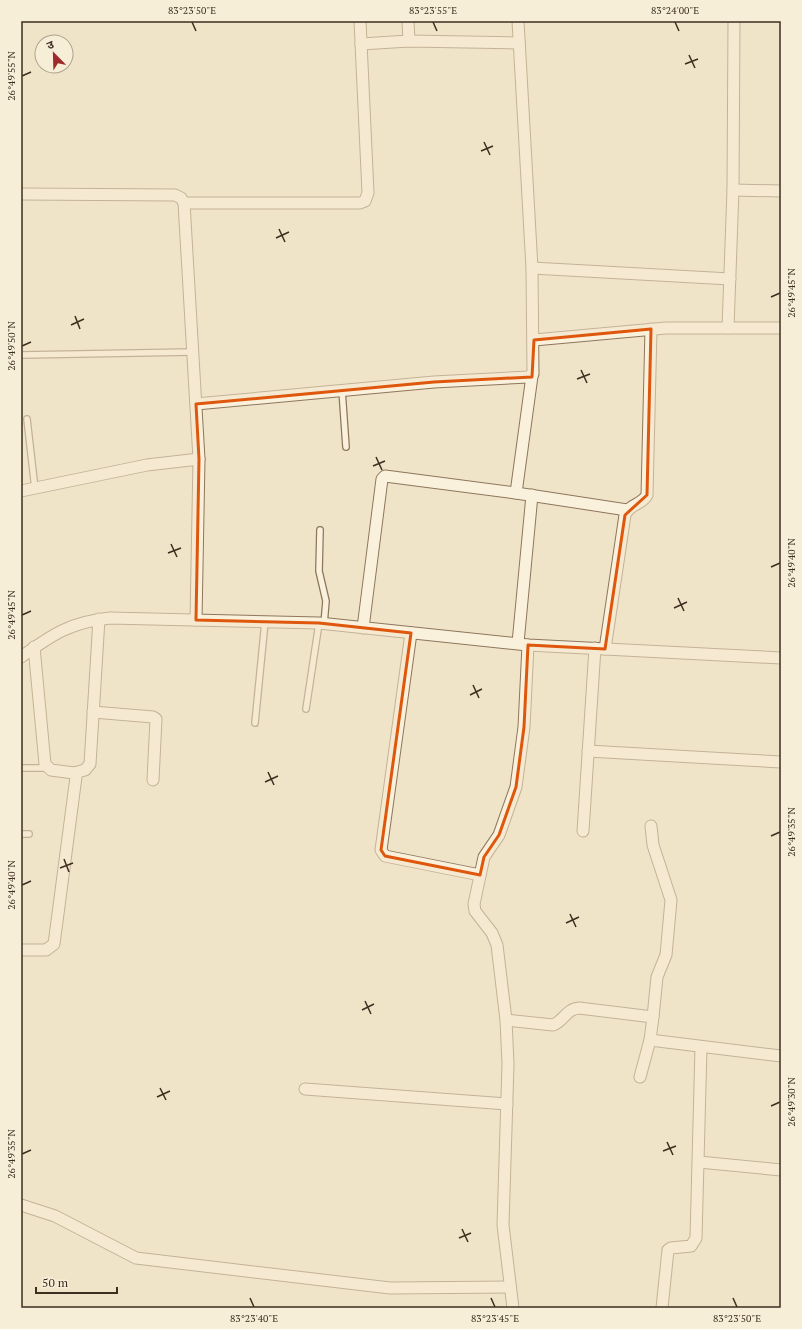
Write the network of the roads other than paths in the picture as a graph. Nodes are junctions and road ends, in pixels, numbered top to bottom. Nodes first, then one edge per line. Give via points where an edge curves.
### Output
1 (360, 21) edge
2 (408, 21) edge
3 (518, 21) edge
4 (734, 21) edge
5 (409, 41) junction
6 (519, 43) junction
7 (361, 44) junction
8 (733, 190) junction
9 (781, 190) edge
10 (21, 194) edge
11 (184, 203) junction
12 (532, 268) junction
13 (730, 279) junction
14 (728, 328) junction
15 (781, 328) edge
16 (651, 330) junction
17 (534, 340) junction
18 (193, 352) junction
19 (21, 355) edge
20 (532, 376) junction
21 (342, 390) junction
22 (196, 404) junction
23 (27, 419) dead end
24 (346, 447) dead end
25 (199, 459) junction
26 (35, 489) junction
27 (21, 491) edge
28 (516, 493) junction
29 (532, 495) junction
30 (627, 510) junction
31 (320, 530) dead end
32 (99, 619) junction
33 (196, 620) junction
34 (265, 622) junction
35 (322, 624) junction
36 (364, 628) junction
37 (411, 633) junction
38 (523, 644) junction
39 (34, 647) junction
40 (600, 648) junction
41 (21, 657) edge
42 (781, 658) edge
43 (306, 709) dead end
44 (93, 712) junction
45 (255, 723) dead end
46 (588, 751) junction
47 (781, 762) edge
48 (21, 768) edge
49 (48, 768) junction
50 (74, 773) junction
51 (153, 780) dead end
52 (651, 826) dead end
53 (583, 830) dead end
54 (21, 834) edge
55 (29, 834) dead end
56 (480, 875) junction
57 (21, 950) edge
58 (653, 1017) junction
59 (506, 1020) junction
60 (650, 1040) junction
61 (701, 1047) junction
62 (781, 1056) edge
63 (640, 1077) dead end
64 (305, 1089) dead end
65 (507, 1104) junction
66 (699, 1162) junction
67 (781, 1170) edge
68 (21, 1205) edge
69 (510, 1287) junction
70 (513, 1308) edge
71 (662, 1308) edge

1 - 7 street
2 - 5 street
3 - 6 street
4 - 8 street
5 - 6 street
5 - 7 street
6 - 12 street
7 - 11 street via 368,193 365,201
8 - 9 street
8 - 13 street
10 - 11 street via 175,195
11 - 18 street
12 - 13 street
12 - 17 street
13 - 14 street
14 - 15 street
14 - 16 street
16 - 17 street
16 - 30 street via 647,495
17 - 20 street via 535,371
18 - 19 lane
18 - 22 street
20 - 21 street
20 - 28 street
21 - 22 street
21 - 24 lane
22 - 25 street
23 - 26 lane
25 - 26 street via 147,466
25 - 33 street
26 - 27 street
28 - 29 street
28 - 36 street via 385,476 382,479
29 - 30 street
29 - 38 street
30 - 40 street
31 - 35 lane via 319,571 326,601
32 - 33 street
32 - 39 street via 70,626
32 - 44 street
33 - 34 street
34 - 35 street
34 - 45 lane
35 - 36 street
35 - 43 lane
36 - 37 street
37 - 38 street
37 - 56 street via 381,850 385,856
38 - 40 street
38 - 56 street via 524,727 516,787 499,835 484,857
39 - 41 street
39 - 49 street via 45,764
40 - 42 street
40 - 46 street
44 - 50 street via 90,764 85,770
44 - 51 street via 153,717 156,720
46 - 47 street
46 - 53 street
48 - 49 lane
49 - 50 street
50 - 57 street via 76,777 54,944 46,950
52 - 58 street via 653,845 671,900 666,955 657,977
54 - 55 lane
56 - 59 street via 474,898 475,911 492,933 497,945
58 - 59 street via 579,1008 570,1010 553,1025
58 - 60 street
59 - 65 street
60 - 61 street
60 - 63 street
61 - 62 street
61 - 66 street
64 - 65 street
65 - 69 street via 503,1225
66 - 67 street
66 - 71 street via 696,1238 691,1246 668,1250
68 - 69 street via 55,1216 136,1258 390,1288
69 - 70 street

